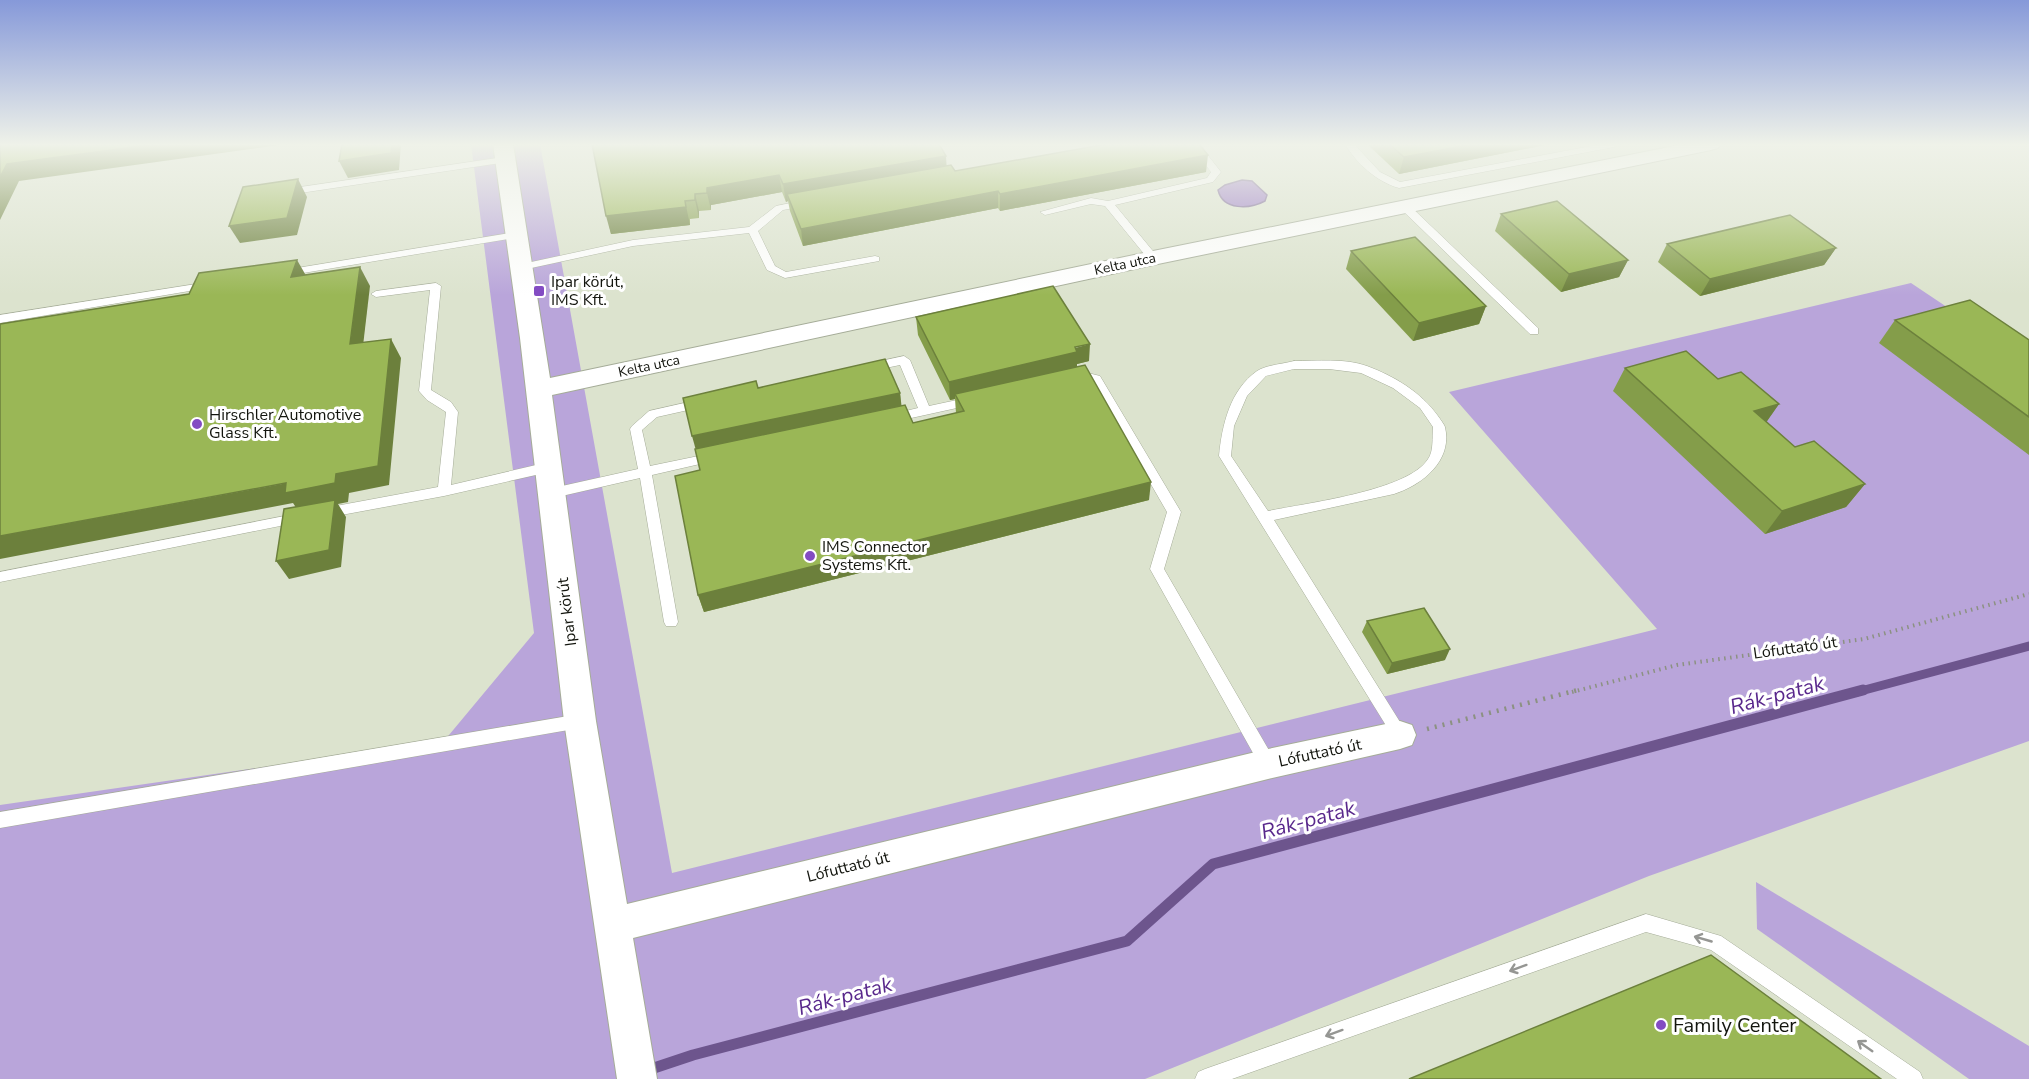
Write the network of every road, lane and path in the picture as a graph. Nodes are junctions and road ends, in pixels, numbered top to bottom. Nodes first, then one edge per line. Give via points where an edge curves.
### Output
1 (510, 194) edge
2 (1149, 194) edge
3 (1462, 194) edge
4 (815, 201) edge
5 (1108, 204) junction
6 (1404, 206) junction
7 (1045, 212) dead end
8 (752, 230) junction
9 (516, 235) junction
10 (1153, 258) junction
11 (875, 259) dead end
12 (522, 267) junction
13 (269, 275) edge
14 (222, 283) edge
15 (376, 294) dead end
16 (0, 319) edge
17 (1534, 331) dead end
18 (858, 370) edge
19 (1058, 380) edge
20 (539, 389) junction
21 (981, 398) edge
22 (710, 402) edge
23 (926, 411) junction
24 (879, 422) edge
25 (727, 454) edge
26 (645, 472) junction
27 (551, 480) junction
28 (444, 491) junction
29 (1265, 517) junction
30 (0, 577) edge
31 (2029, 594) edge
32 (671, 622) dead end
33 (580, 721) junction
34 (1400, 735) junction
35 (1268, 764) junction
36 (0, 820) edge
37 (614, 926) junction
38 (637, 1079) edge
39 (1205, 1079) edge
40 (1913, 1079) edge

1 - 9 street, Ipar körút
2 - 5 lane
3 - 6 street, Kelta utca
4 - 8 lane via 780,208
5 - 7 lane via 1091,201
5 - 10 lane
6 - 10 street, Kelta utca
6 - 17 lane
8 - 11 lane via 771,268 785,275
8 - 12 lane via 633,243
9 - 12 street, Ipar körút
9 - 13 lane
10 - 20 street, Kelta utca
12 - 20 street, Ipar körút
14 - 16 lane
15 - 28 lane via 435,286 425,391 452,412
18 - 23 lane via 904,360
19 - 35 lane via 1080,375 1096,379 1174,512 1156,569
20 - 27 street, Ipar körút
21 - 23 lane
22 - 26 lane via 653,414 636,429
23 - 24 lane
25 - 26 lane
26 - 27 lane
26 - 32 lane
27 - 28 lane
27 - 33 street, Ipar körút
28 - 30 lane
29 - 29 lane via 1225,456 1228,426 1242,394 1262,373 1294,365 1363,369 1398,385 1424,405 1439,428 1436,457 1404,485
29 - 34 lane
31 - 34 path, Lófuttató út via 1864,639 1677,665
33 - 36 lane
33 - 37 street, Ipar körút
34 - 35 street, Lófuttató út
35 - 37 street, Lófuttató út
37 - 38 street, Ipar körút
40 -> 39 lane via 1714,942 1646,923

